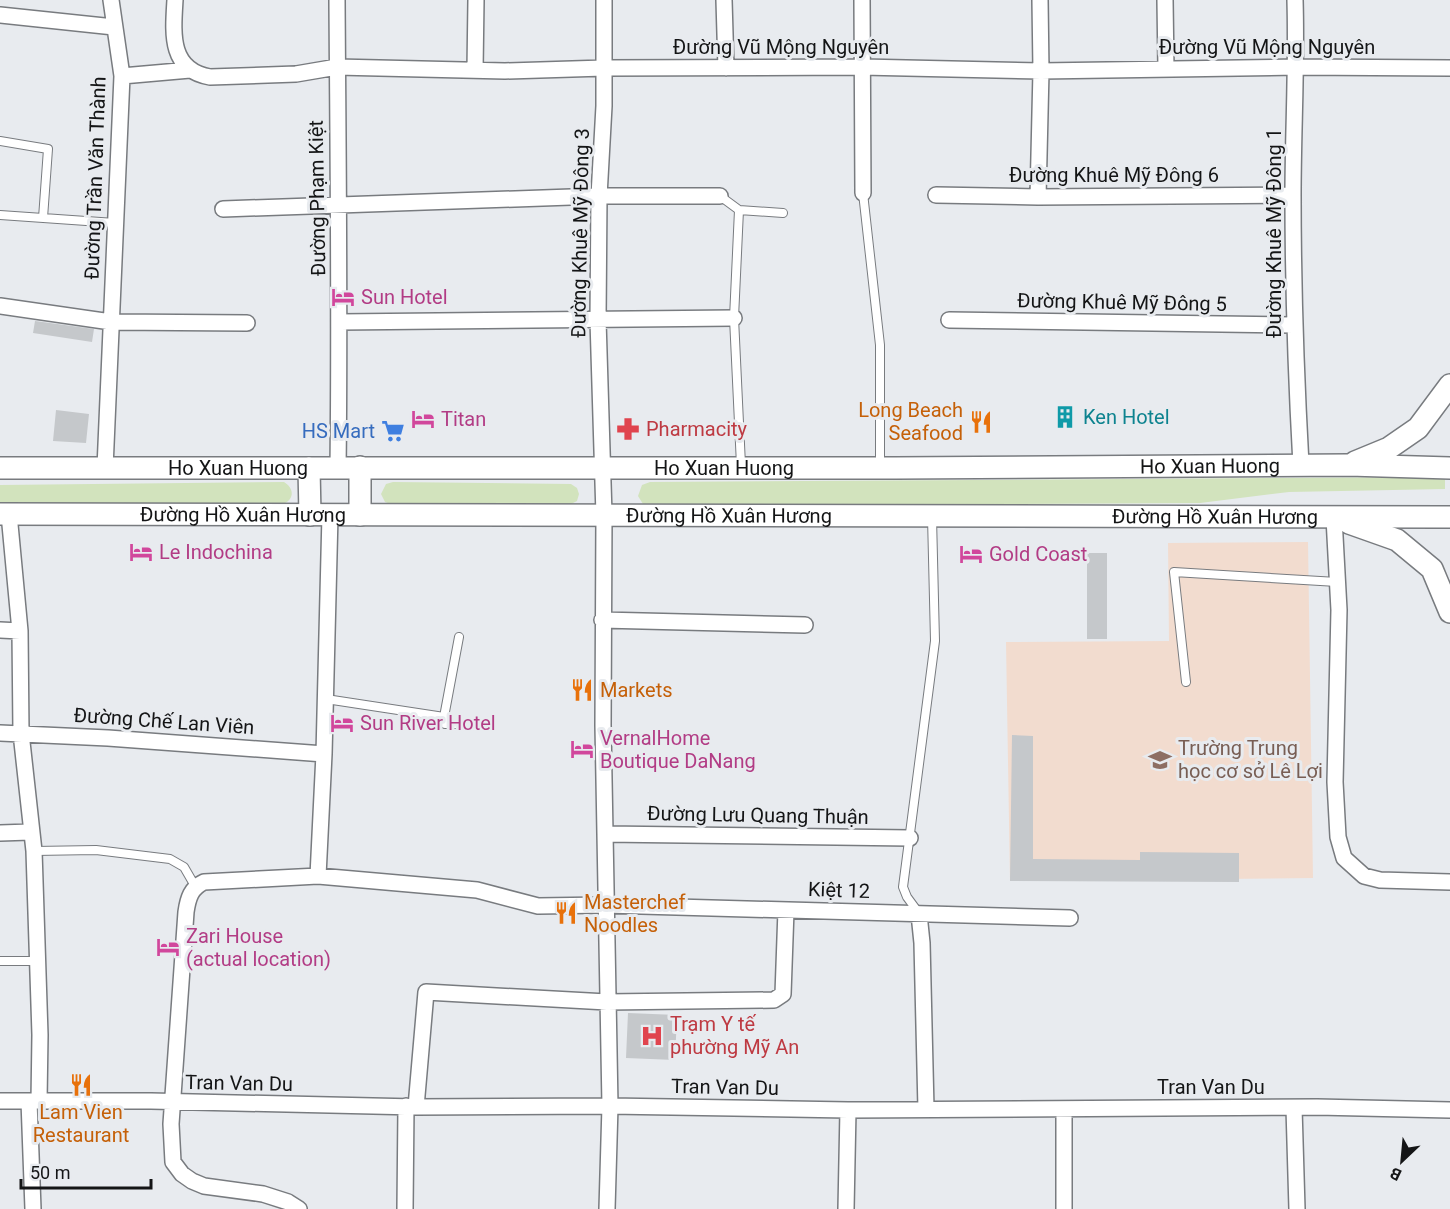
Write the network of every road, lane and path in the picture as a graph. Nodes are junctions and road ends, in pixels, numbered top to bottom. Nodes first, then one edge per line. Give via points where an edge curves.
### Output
1 (111, 0) edge
2 (175, 0) edge
3 (337, 0) edge
4 (476, 0) edge
5 (604, 0) edge
6 (724, 0) edge
7 (862, 0) edge
8 (1040, 0) edge
9 (1165, 0) edge
10 (1295, 0) edge
11 (0, 15) edge
12 (114, 27) junction
13 (337, 67) junction
14 (862, 67) junction
15 (1297, 67) junction
16 (604, 68) junction
17 (726, 68) junction
18 (1450, 68) edge
19 (1166, 69) junction
20 (190, 70) junction
21 (475, 70) junction
22 (1041, 71) junction
23 (122, 76) junction
24 (0, 141) edge
25 (863, 193) joint
26 (936, 195) dead end
27 (1293, 195) junction
28 (598, 196) junction
29 (720, 196) joint
30 (1038, 197) junction
31 (340, 204) junction
32 (223, 208) dead end
33 (739, 210) junction
34 (783, 213) dead end
35 (0, 215) edge
36 (44, 218) junction
37 (115, 223) junction
38 (0, 306) edge
39 (734, 318) junction
40 (598, 320) junction
41 (949, 320) dead end
42 (111, 322) junction
43 (340, 322) junction
44 (247, 323) dead end
45 (1294, 325) junction
46 (1450, 385) edge
47 (1300, 465) junction
48 (1349, 465) junction
49 (602, 467) junction
50 (741, 467) junction
51 (880, 467) junction
52 (0, 468) edge
53 (105, 468) junction
54 (309, 468) junction
55 (338, 468) junction
56 (360, 468) junction
57 (1450, 468) edge
58 (5, 514) edge
59 (320, 515) junction
60 (360, 515) junction
61 (603, 515) junction
62 (932, 515) junction
63 (1450, 517) edge
64 (1334, 518) junction
65 (1337, 582) junction
66 (1450, 612) edge
67 (602, 620) junction
68 (806, 625) dead end
69 (0, 630) edge
70 (20, 630) junction
71 (459, 637) dead end
72 (1186, 682) dead end
73 (326, 699) junction
74 (444, 717) junction
75 (467, 724) dead end
76 (0, 733) edge
77 (21, 733) junction
78 (324, 754) junction
79 (30, 832) junction
80 (0, 833) edge
81 (605, 834) junction
82 (910, 838) junction
83 (34, 851) junction
84 (318, 876) junction
85 (1450, 882) edge
86 (195, 886) junction
87 (606, 905) junction
88 (786, 910) junction
89 (919, 914) junction
90 (1070, 918) dead end
91 (0, 961) edge
92 (38, 961) junction
93 (607, 1002) junction
94 (0, 1101) edge
95 (34, 1101) junction
96 (173, 1103) junction
97 (610, 1106) junction
98 (411, 1107) junction
99 (1294, 1108) junction
100 (1064, 1109) junction
101 (848, 1110) junction
102 (926, 1110) junction
103 (1450, 1110) edge
104 (33, 1209) edge
105 (299, 1209) edge
106 (405, 1209) edge
107 (607, 1209) edge
108 (846, 1209) edge
109 (1064, 1209) edge
110 (1297, 1209) edge

1 - 12 street, Đường Trần Văn Thành
2 - 20 street via 176,49
3 - 13 street, Đường Phạm Kiệt
4 - 21 street
5 - 16 street, Đường Khuê Mỹ Đông 3
6 - 17 street
7 - 14 street
8 - 22 street
9 - 19 street
10 - 15 street, Đường Khuê Mỹ Đông 1
11 - 12 street
12 - 23 street, Đường Trần Văn Thành
13 - 20 street, Đường Vũ Mộng Nguyên via 296,74 210,77
13 - 21 street, Đường Vũ Mộng Nguyên
13 - 31 street, Đường Phạm Kiệt
14 - 17 street, Đường Vũ Mộng Nguyên
14 - 22 street, Đường Vũ Mộng Nguyên
14 - 25 street
15 - 18 street, Đường Vũ Mộng Nguyên
15 - 19 street, Đường Vũ Mộng Nguyên
15 - 27 street, Đường Khuê Mỹ Đông 1
16 - 17 street, Đường Vũ Mộng Nguyên
16 - 21 street, Đường Vũ Mộng Nguyên
16 - 28 street, Đường Khuê Mỹ Đông 3
19 - 22 street, Đường Vũ Mộng Nguyên
20 - 23 street, Đường Vũ Mộng Nguyên
22 - 30 street
23 - 37 street, Đường Trần Văn Thành
24 - 36 lane via 48,149
25 - 51 lane via 880,345
26 - 30 street, Đường Khuê Mỹ Đông 6
27 - 30 street, Đường Khuê Mỹ Đông 6
27 - 45 street, Đường Khuê Mỹ Đông 1
28 - 29 street
28 - 31 street
28 - 40 street, Đường Khuê Mỹ Đông 3
29 - 33 lane
31 - 32 street
31 - 43 street, Đường Phạm Kiệt
33 - 34 lane
33 - 39 lane
35 - 36 lane
36 - 37 lane
37 - 42 street, Đường Trần Văn Thành
38 - 42 street
39 - 40 street
39 - 50 lane
40 - 43 street
40 - 49 street, Đường Khuê Mỹ Đông 3
41 - 45 street, Đường Khuê Mỹ Đông 5
42 - 44 street
42 - 53 street, Đường Trần Văn Thành
43 - 55 street, Đường Phạm Kiệt
45 - 47 street, Đường Khuê Mỹ Đông 1
46 - 48 main road via 1418,428 1389,448
47 - 48 main road, Ho Xuan Huong
47 - 51 main road, Ho Xuan Huong
48 - 57 main road, Ho Xuan Huong
49 - 50 main road, Ho Xuan Huong
49 - 56 main road, Ho Xuan Huong
49 - 61 street, Đường Khuê Mỹ Đông 3
50 - 51 main road, Ho Xuan Huong
52 - 53 main road, Ho Xuan Huong
53 - 54 main road, Ho Xuan Huong
54 - 55 main road, Ho Xuan Huong
54 - 59 main road
55 - 56 main road, Ho Xuan Huong
56 - 60 main road
58 - 59 main road, Đường Hồ Xuân Hương
58 - 70 street, Đường Hồ Xuân Hương
59 - 60 main road, Đường Hồ Xuân Hương
59 - 73 street
60 - 61 main road, Đường Hồ Xuân Hương
61 - 62 main road, Đường Hồ Xuân Hương
61 - 67 street
62 - 64 main road, Đường Hồ Xuân Hương
62 - 82 lane via 935,641
63 - 64 main road, Đường Hồ Xuân Hương
64 - 65 street
64 - 66 main road via 1396,540 1432,569
65 - 72 lane via 1174,572
65 - 85 street via 1335,782 1338,837 1344,858 1364,876 1380,880
67 - 68 street
67 - 81 street
69 - 70 street
70 - 77 street, Đường Hồ Xuân Hương
71 - 74 lane
73 - 74 lane
73 - 78 street
74 - 75 lane via 445,724
76 - 77 street, Đường Chế Lan Viên
77 - 78 street, Đường Chế Lan Viên
77 - 79 street, Đường Hồ Xuân Hương
78 - 84 street
79 - 80 street
79 - 83 street, Đường Hồ Xuân Hương
81 - 82 street, Đường Lưu Quang Thuận
81 - 87 street
82 - 89 lane via 903,887
83 - 86 lane via 96,850 170,860 184,867
83 - 92 street, Đường Hồ Xuân Hương
84 - 86 street via 212,881
84 - 87 street via 477,890 538,906
86 - 96 street via 186,912
87 - 88 street, Kiệt 12
87 - 93 street
88 - 89 street, Kiệt 12
88 - 93 street via 783,994 779,998
89 - 90 street, Kiệt 12
89 - 102 street
91 - 92 lane
92 - 95 street, Đường Hồ Xuân Hương via 40,1035
93 - 97 street
93 - 98 street via 426,992
94 - 95 street, Tran Van Du
95 - 96 street, Tran Van Du
95 - 104 street, Đường Hồ Xuân Hương
96 - 98 street, Tran Van Du
96 - 105 street via 173,1162 182,1174 204,1186 263,1194
97 - 98 street, Tran Van Du
97 - 101 street, Tran Van Du
97 - 107 street
98 - 106 street
99 - 100 street, Tran Van Du
99 - 103 street, Tran Van Du
99 - 110 street
100 - 102 street, Tran Van Du
100 - 109 street
101 - 102 street, Tran Van Du
101 - 108 street

